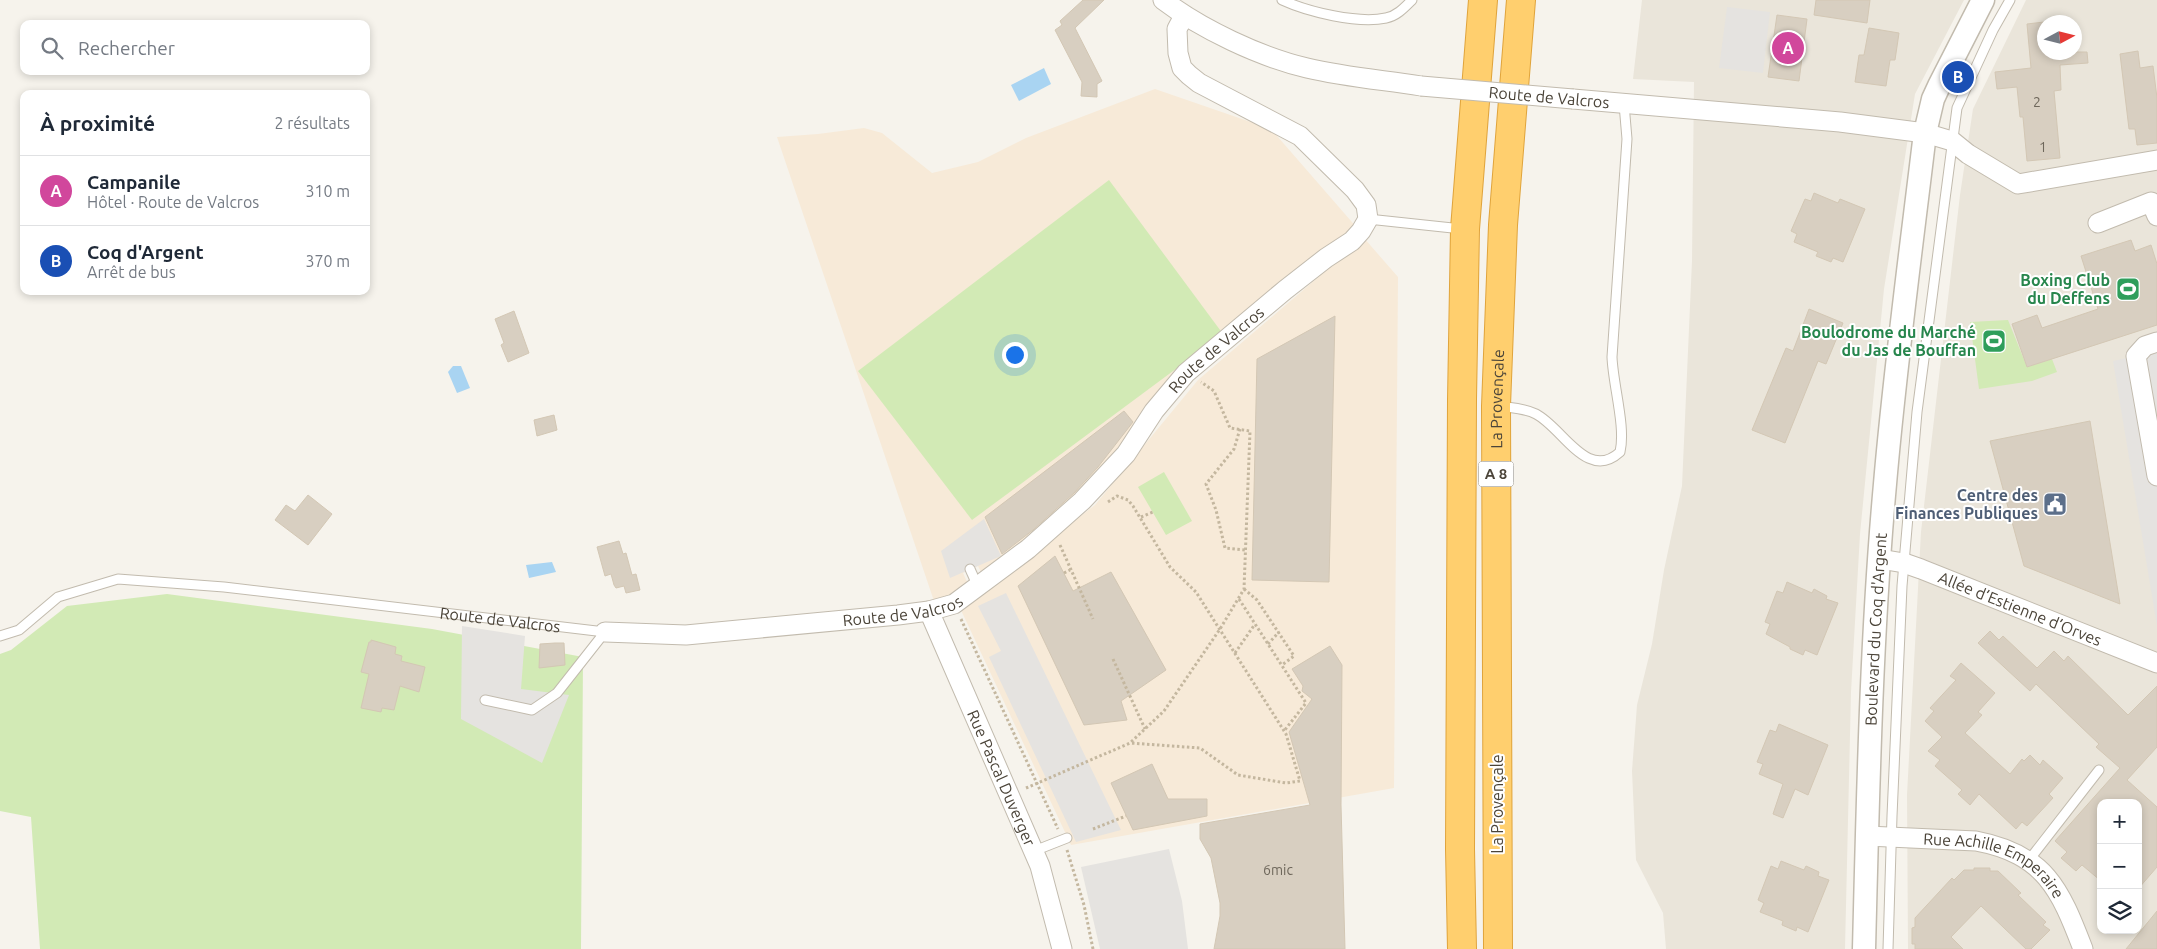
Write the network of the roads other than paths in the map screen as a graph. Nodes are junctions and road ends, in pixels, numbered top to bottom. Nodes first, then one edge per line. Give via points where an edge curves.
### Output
1 (1163, 0) edge
2 (1282, 0) edge
3 (1412, 0) edge
4 (1484, 0) edge
5 (1521, 0) edge
6 (1983, 0) edge
7 (2010, 0) edge
8 (1184, 16) junction
9 (1624, 104) junction
10 (1925, 133) junction
11 (1952, 141) junction
12 (2157, 160) edge
13 (2157, 216) edge
14 (1368, 218) junction
15 (2098, 223) dead end
16 (1465, 229) junction
17 (2157, 342) edge
18 (1496, 406) junction
19 (2157, 476) edge
20 (1496, 485) junction
21 (1880, 559) junction
22 (1904, 563) junction
23 (970, 570) dead end
24 (978, 587) junction
25 (929, 611) junction
26 (605, 632) junction
27 (0, 636) edge
28 (2157, 663) edge
29 (485, 700) dead end
30 (2099, 770) dead end
31 (1866, 836) junction
32 (1891, 837) junction
33 (1065, 838) road end
34 (1034, 851) junction
35 (2030, 860) junction
36 (1062, 949) edge
37 (1462, 949) edge
38 (1498, 949) edge
39 (1514, 949) edge
40 (1864, 949) edge
41 (1888, 949) edge
42 (2083, 949) edge

1 - 8 street, Route de Valcros
2 - 3 lane via 1310,11 1344,18 1387,18
4 - 16 highway, A 8
5 - 18 highway, La Provençale / A 8 via 1503,225
6 - 10 street, Boulevard du Coq d'Argent via 1933,99
7 - 11 lane, Boulevard du Coq d'Argent via 1957,108
8 - 9 street, Route de Valcros, bridge via 1279,60 1308,68 1421,86
8 - 14 street via 1177,29 1182,68 1199,83 1300,136 1355,190 1366,205
9 - 10 street, Route de Valcros via 1840,122
9 - 18 lane via 1627,139 1612,357 1621,431 1620,452 1610,460 1592,461 1584,458 1536,414 1524,409
10 - 11 street, Route de Valcros
10 - 21 street, Boulevard du Coq d'Argent via 1894,395
11 - 12 street via 2018,184
11 - 22 lane, Boulevard du Coq d'Argent via 1917,412
13 - 15 street via 2151,202
14 - 16 lane
14 - 24 street, Route de Valcros via 1352,241 1285,290 1186,373 1154,411 1126,454 1082,501 1028,549
16 - 37 highway, A 8
17 - 19 street via 2145,346 2136,356
18 - 20 highway, La Provençale / A 8
20 - 38 highway, La Provençale / A 8
20 - 39 highway
21 - 22 street, Allée d’Estienne d’Orves
21 - 31 street, Boulevard du Coq d'Argent via 1868,743
22 - 28 street, Allée d’Estienne d’Orves
22 - 32 lane, Boulevard du Coq d'Argent
23 - 24 lane
24 - 25 street, Route de Valcros via 954,604
25 - 26 street, Route de Valcros via 686,635
25 - 34 street, Rue Pascal Duverger
26 - 27 lane, Route de Valcros via 252,590 118,579 58,598 19,630
26 - 29 lane via 557,693 532,710
30 - 35 lane
31 - 32 street, Rue Achille Emperaire
31 - 40 street, Boulevard du Coq d'Argent
32 - 35 street, Rue Achille Emperaire via 1976,841 1993,844
32 - 41 lane, Boulevard du Coq d'Argent
33 - 34 lane
34 - 36 street, Rue Pascal Duverger
35 - 42 street, Rue Achille Emperaire via 2047,876 2063,901

